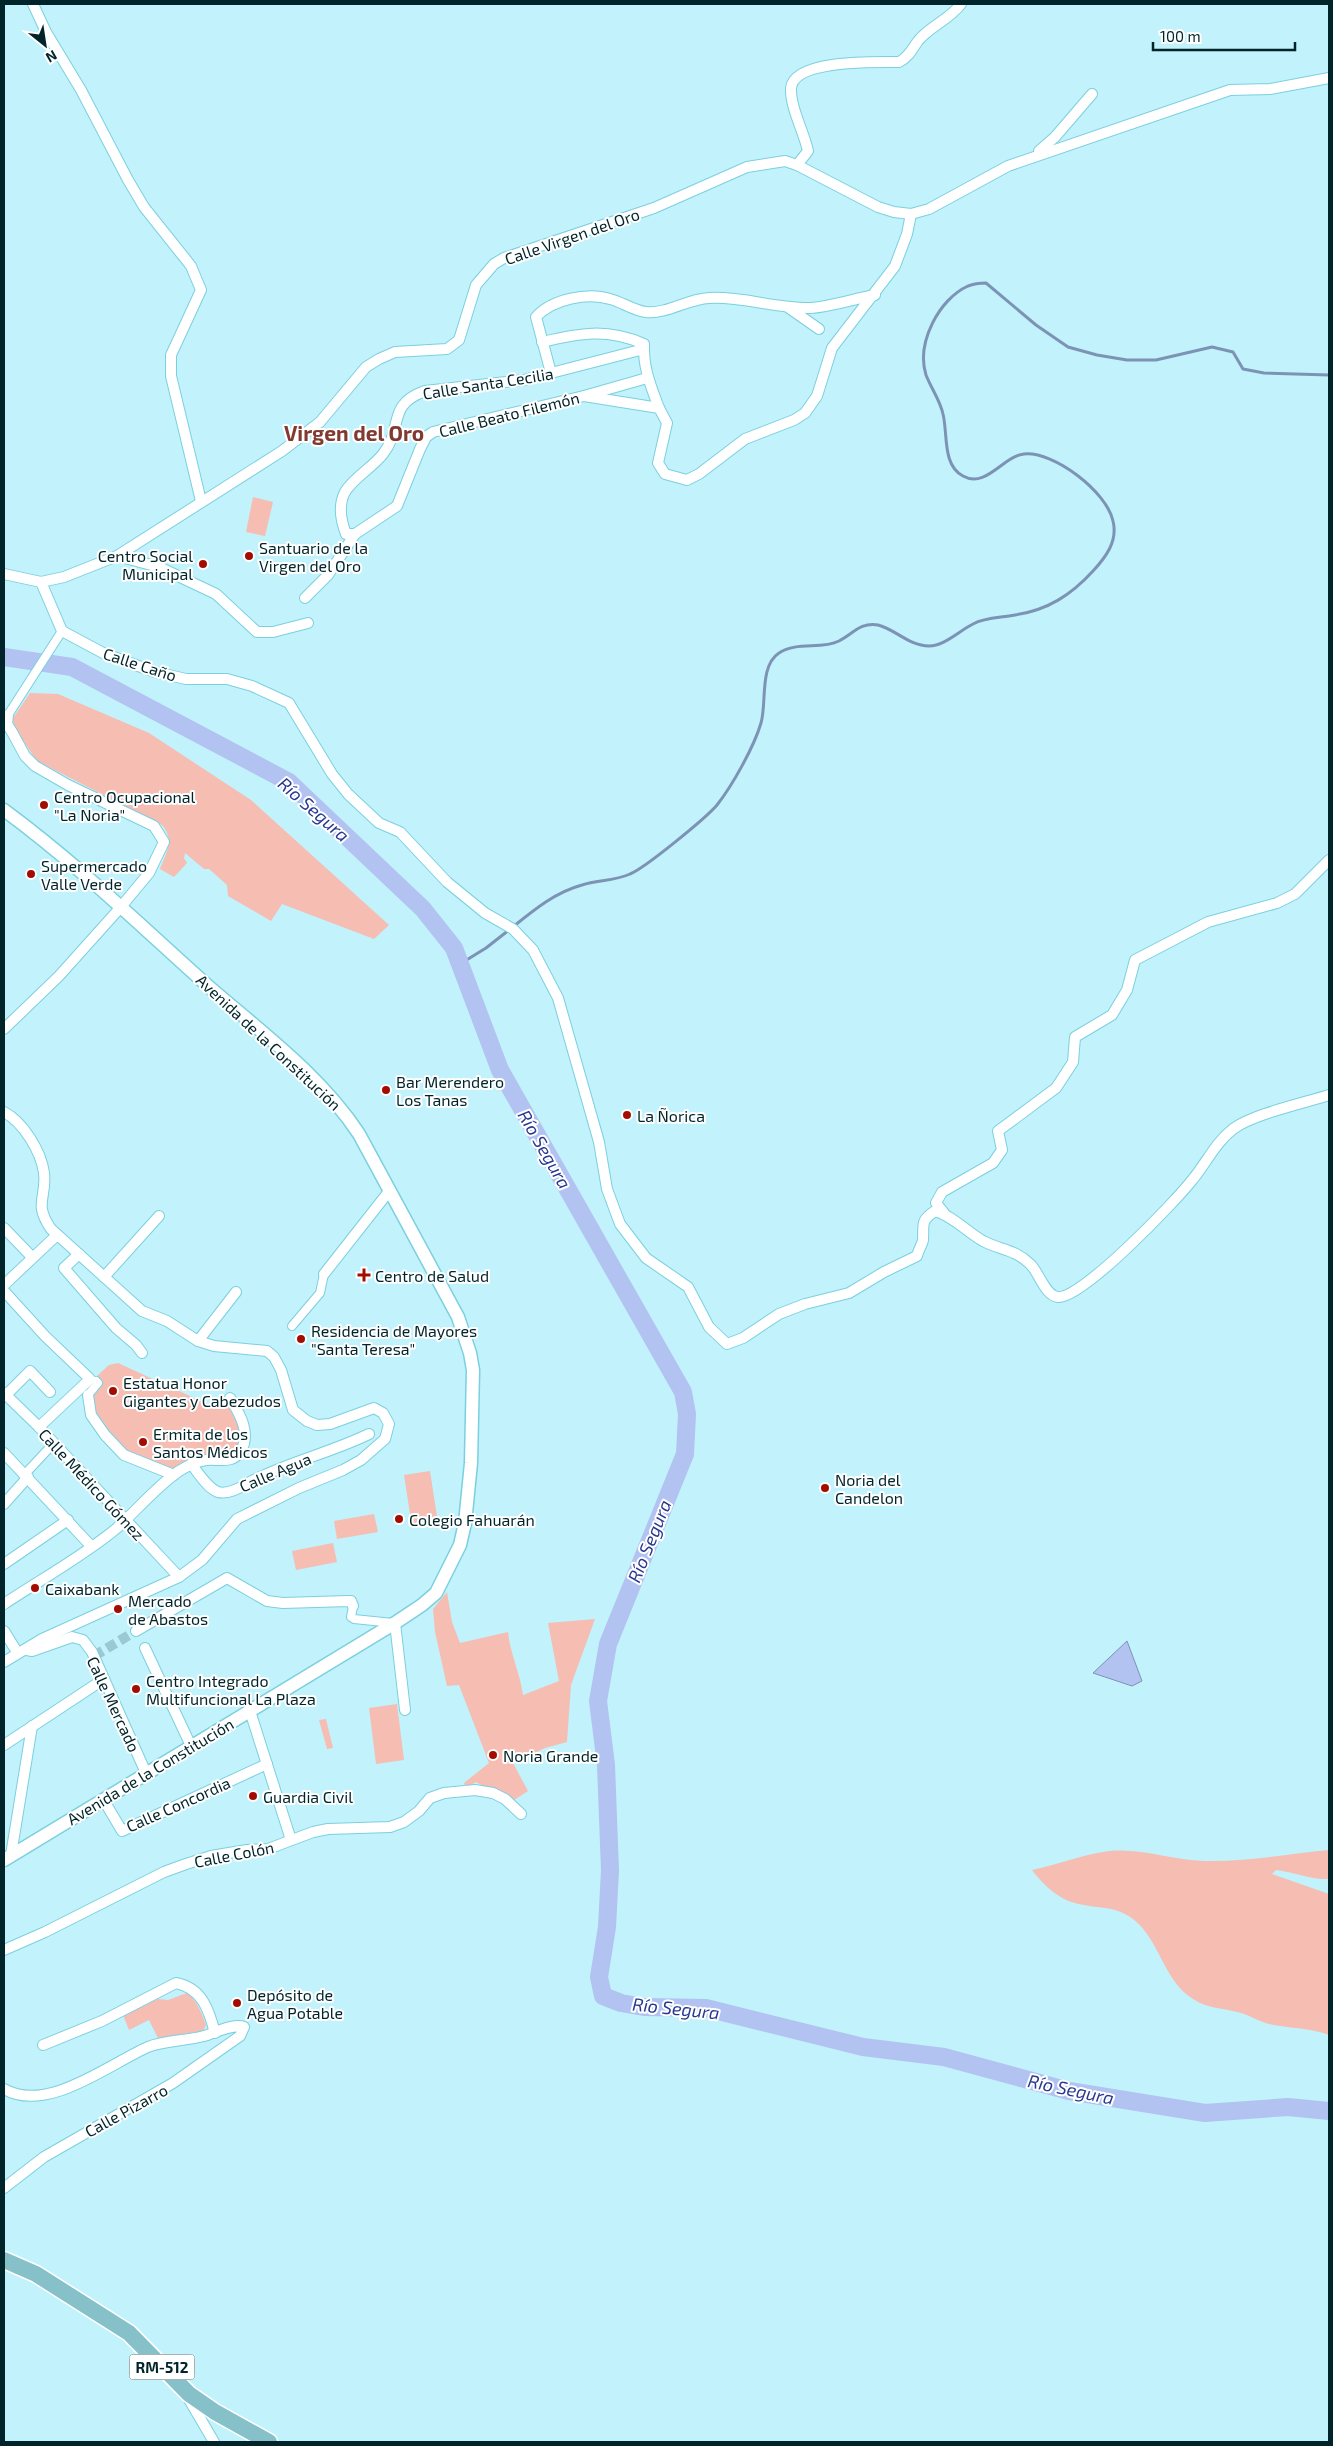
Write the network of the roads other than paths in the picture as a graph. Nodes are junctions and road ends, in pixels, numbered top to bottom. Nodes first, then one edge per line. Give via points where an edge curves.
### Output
1 (33, 4) edge
2 (961, 4) edge
3 (1329, 78) edge
4 (1092, 94) dead end
5 (1032, 157) junction
6 (797, 165) junction
7 (911, 214) junction
8 (874, 295) junction
9 (786, 306) junction
10 (818, 329) dead end
11 (542, 342) junction
12 (644, 346) junction
13 (551, 373) junction
14 (647, 378) junction
15 (584, 396) junction
16 (659, 408) junction
17 (201, 501) junction
18 (355, 534) junction
19 (117, 556) junction
20 (4, 574) edge
21 (41, 582) junction
22 (305, 598) dead end
23 (308, 623) dead end
24 (62, 631) junction
25 (8, 715) joint
26 (4, 810) edge
27 (1329, 860) edge
28 (120, 908) junction
29 (4, 1029) edge
30 (1329, 1095) edge
31 (4, 1112) edge
32 (390, 1190) junction
33 (944, 1214) junction
34 (159, 1216) dead end
35 (4, 1228) edge
36 (57, 1235) junction
37 (79, 1254) junction
38 (32, 1257) junction
39 (324, 1274) joint
40 (104, 1277) junction
41 (4, 1285) edge
42 (4, 1291) edge
43 (236, 1292) dead end
44 (292, 1326) dead end
45 (198, 1340) junction
46 (142, 1353) dead end
47 (93, 1380) junction
48 (50, 1392) dead end
49 (5, 1394) edge
50 (88, 1395) joint
51 (230, 1398) dead end
52 (39, 1427) junction
53 (368, 1434) dead end
54 (54, 1443) junction
55 (5, 1456) edge
56 (191, 1464) junction
57 (26, 1475) junction
58 (174, 1475) junction
59 (4, 1504) edge
60 (68, 1520) junction
61 (125, 1520) junction
62 (91, 1546) junction
63 (4, 1564) edge
64 (179, 1577) junction
65 (4, 1604) edge
66 (353, 1606) joint
67 (395, 1623) junction
68 (4, 1631) edge
69 (136, 1631) tunnel mouth
70 (145, 1648) dead end
71 (19, 1651) junction
72 (4, 1662) edge
73 (104, 1679) junction
74 (405, 1710) dead end
75 (250, 1711) junction
76 (32, 1726) junction
77 (4, 1745) edge
78 (191, 1746) junction
79 (267, 1764) junction
80 (146, 1773) junction
81 (103, 1799) junction
82 (521, 1814) dead end
83 (291, 1840) junction
84 (8, 1857) edge
85 (4, 1950) edge
86 (215, 2033) junction
87 (43, 2046) dead end
88 (4, 2089) edge
89 (4, 2188) edge
90 (4, 2260) edge
91 (183, 2389) junction
92 (214, 2442) edge
93 (269, 2442) edge

1 - 17 street via 128,180 144,207 191,266 201,290 172,355 172,376
2 - 6 street via 945,21 929,30 899,62 844,63 803,71 794,78 791,89 794,110 808,151
3 - 5 street, Calle Virgen del Oro via 1270,89 1230,90
4 - 5 street via 1055,138
5 - 7 street, Calle Virgen del Oro via 1008,166 929,209
6 - 7 street, Calle Virgen del Oro via 878,206
6 - 17 street, Calle Virgen del Oro via 785,161 747,167 654,208 499,261 476,285 459,340 447,349 395,352 378,358 366,367 320,422 252,472
7 - 8 street via 896,266
8 - 9 street via 811,308
8 - 16 street via 832,348 817,396 805,413 745,439 687,480 666,474 658,463 667,423
9 - 10 street
9 - 11 street via 733,298 708,298 692,300 668,310 646,312 593,294 541,311 536,317
11 - 12 street via 574,334 605,332 626,336
11 - 13 street
12 - 13 street, Calle Santa Cecilia
12 - 14 street
13 - 18 street, Calle Santa Cecilia via 490,385 425,391 410,396 398,414 394,437 387,448 345,492 341,504 342,522 346,534
14 - 15 street, Calle Beato Filemón
14 - 16 street
15 - 16 street
15 - 18 street, Calle Beato Filemón via 433,432 426,437 420,449 398,506
17 - 19 street, Calle Virgen del Oro
18 - 22 street, Calle Beato Filemón via 328,574
19 - 21 street, Calle Virgen del Oro via 64,577
19 - 23 street via 159,567 216,594 257,632 273,632
20 - 21 street
21 - 24 street
24 - 25 street
24 - 33 street, Calle Caño via 105,654 155,672 186,679 227,679 252,686 289,704 332,774 370,816 400,832 447,882 485,913 513,929 533,950 558,998 599,1142 607,1189 620,1224 646,1258 688,1287 709,1328 719,1339 727,1344 743,1338 780,1314 848,1293 903,1265 916,1256 923,1240 921,1229 926,1217 936,1211
25 - 28 street via 7,724 25,756 35,766 154,826 161,834 164,842 149,873
26 - 28 street, Avenida de la Constitución
27 - 33 street via 1295,894 1278,903 1208,922 1135,960 1127,990 1112,1015 1075,1037 1073,1062 1056,1088 998,1131 1002,1150 993,1163 942,1192 936,1202
28 - 29 street
28 - 32 street, Avenida de la Constitución via 324,1089 359,1134
30 - 33 street via 1234,1128 1212,1150 1194,1179 1169,1206 1110,1264 1070,1295 1058,1298 1051,1295 1032,1265 1014,1251 985,1242
31 - 36 street via 20,1127 40,1159 44,1174 40,1205 44,1219
32 - 39 street
32 - 67 street, Avenida de la Constitución via 458,1317 470,1353 474,1386 469,1488 460,1545 436,1592
34 - 40 street
35 - 38 street
36 - 37 street
36 - 38 street
37 - 40 street
37 - 46 street via 64,1268
38 - 41 street
39 - 44 street via 320,1293
40 - 45 street via 142,1311 167,1321
42 - 47 street via 45,1336
43 - 45 street
45 - 64 street via 214,1346 267,1351 274,1356 293,1410 306,1421 317,1425 330,1424 374,1408 383,1413 389,1424 385,1439 361,1460 237,1519 202,1560
47 - 50 street via 98,1383
47 - 52 street
48 - 49 street via 30,1372
49 - 52 street, Calle Médico Gómez
50 - 58 street via 91,1415 104,1435 124,1455
51 - 56 street via 244,1427 246,1440 240,1453 225,1461 206,1460
52 - 54 street, Calle Médico Gómez
53 - 56 street, Calle Agua via 274,1469 228,1492 218,1492 211,1487
54 - 57 street
54 - 61 street, Calle Médico Gómez
55 - 57 street
56 - 58 street
57 - 59 street
57 - 60 street
58 - 61 street
60 - 62 street
60 - 63 street
61 - 62 street
61 - 64 street, Calle Médico Gómez
62 - 65 street
64 - 71 street
66 - 67 street via 351,1617 354,1619
66 - 69 street via 352,1601 267,1601 227,1578
67 - 74 street
67 - 75 street, Avenida de la Constitución
68 - 71 street
70 - 78 street
71 - 72 street
71 - 73 street, Calle Mercado via 32,1651 72,1637 83,1640
73 - 76 street
73 - 80 street, Calle Mercado
75 - 78 street, Avenida de la Constitución
75 - 79 street
76 - 77 street
76 - 84 street
78 - 80 street, Avenida de la Constitución
79 - 81 street, Calle Concordia via 122,1831
79 - 83 street
80 - 81 street, Avenida de la Constitución
81 - 84 street, Avenida de la Constitución
82 - 83 street, Calle Colón via 506,1799 493,1793 460,1790 430,1798 404,1822 390,1827 328,1829
83 - 85 street, Calle Colón via 268,1849 211,1856 164,1872
86 - 87 street via 199,1995 189,1985 176,1983 102,2021
86 - 88 street via 150,2046 79,2083 50,2093 22,2096
86 - 89 street, Calle Pizarro via 234,2027 244,2028 240,2036 173,2083 44,2157
90 - 91 main road, RM-512 via 36,2274 129,2333
91 - 92 street
91 - 93 main road, RM-512 via 215,2412

